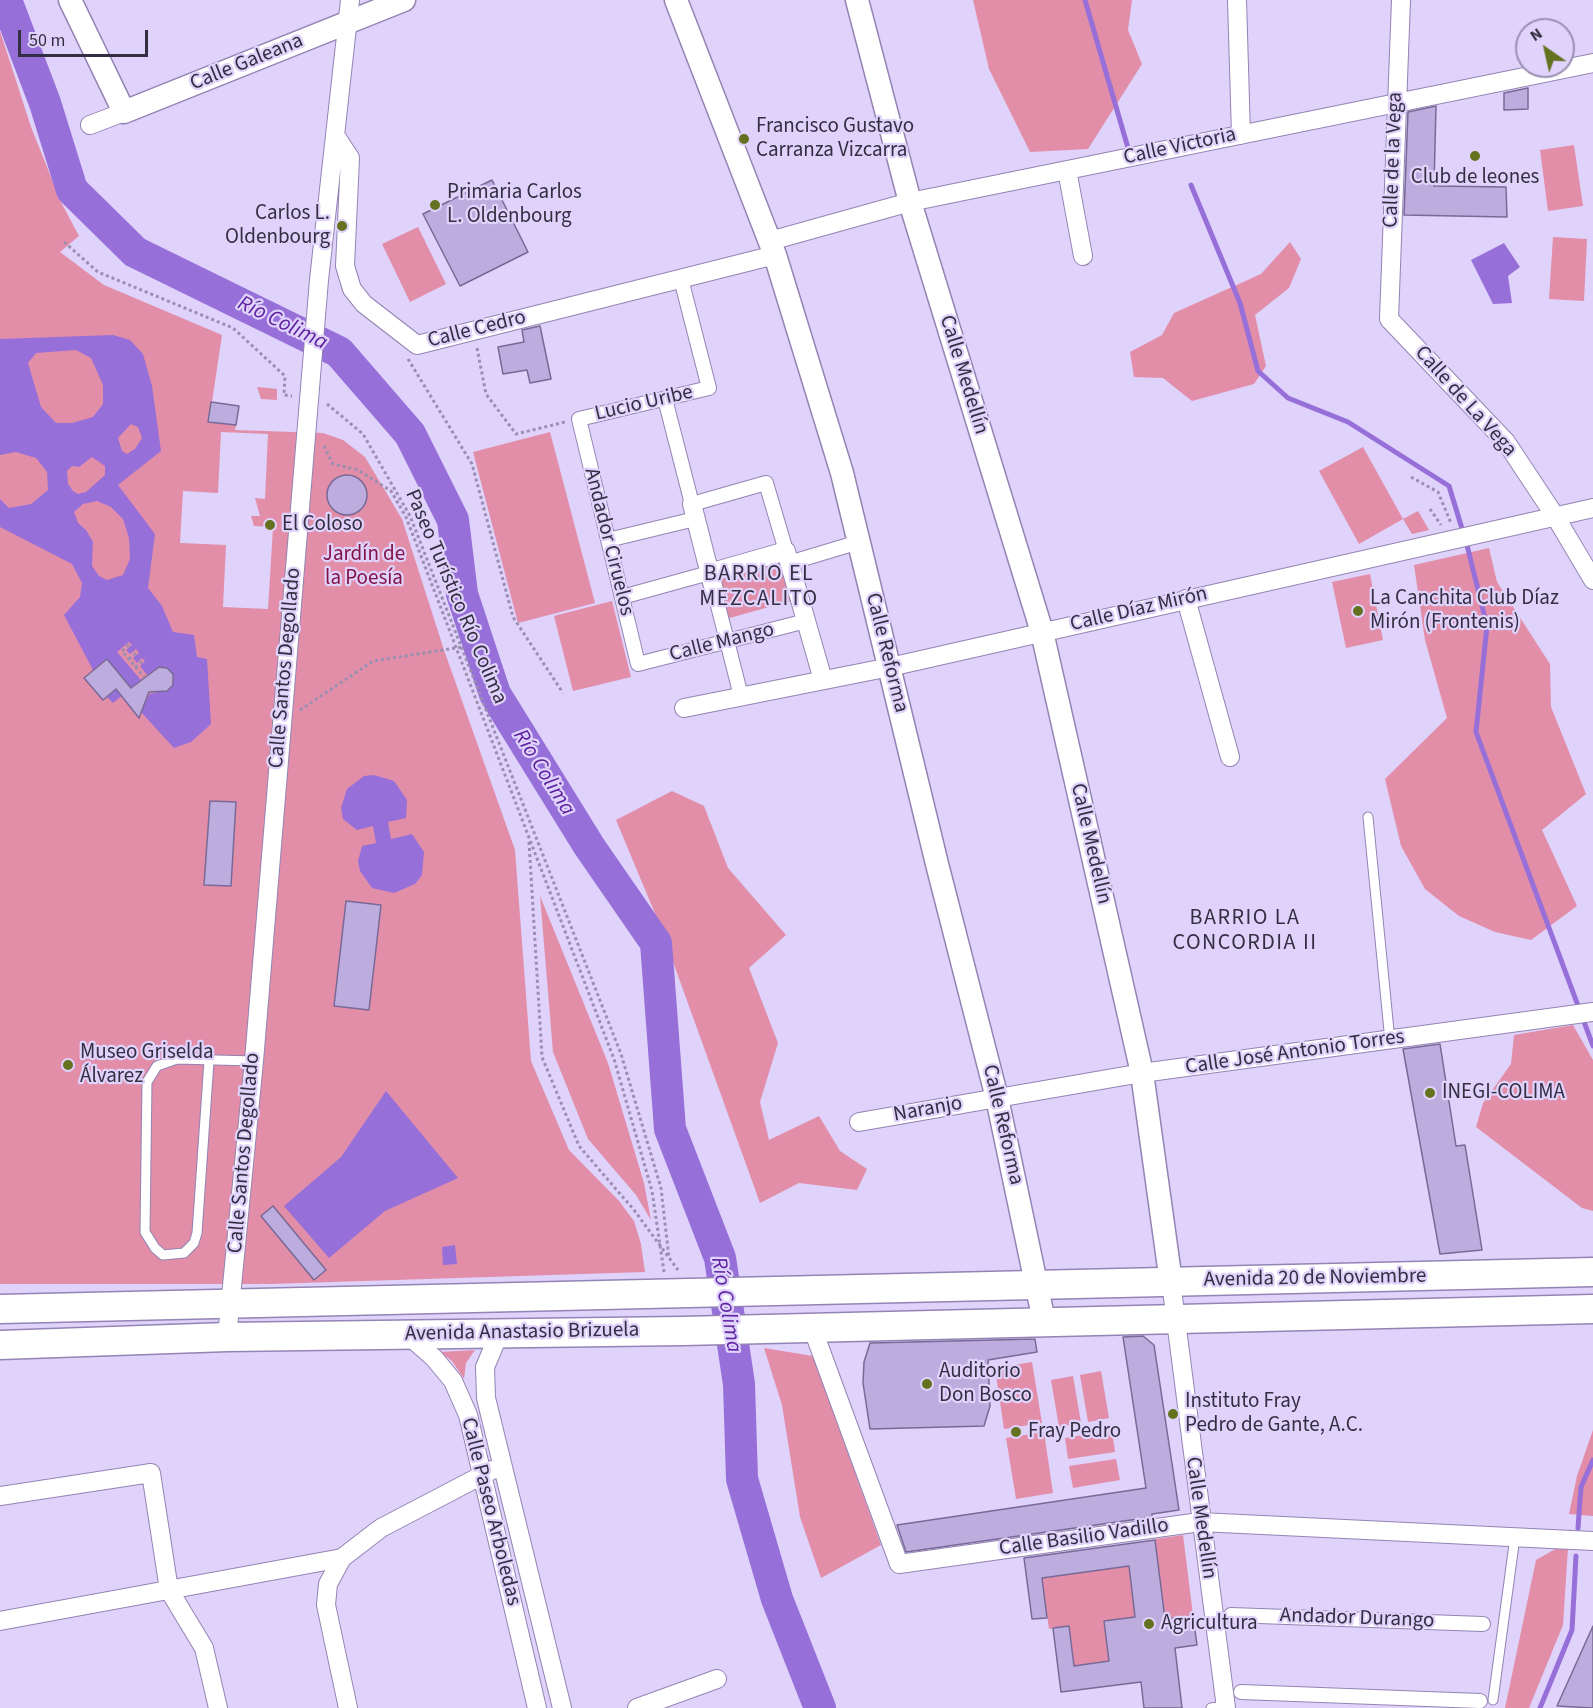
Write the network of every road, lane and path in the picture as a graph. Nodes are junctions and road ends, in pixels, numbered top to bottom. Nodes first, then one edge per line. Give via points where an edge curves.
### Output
1 (70, 0) edge
2 (404, 0) edge
3 (676, 0) edge
4 (856, 0) edge
5 (1237, 0) edge
6 (1401, 0) edge
7 (350, 11) edge
8 (1593, 63) edge
9 (1396, 103) junction
10 (124, 112) junction
11 (90, 125) dead end
12 (335, 135) junction
13 (1241, 135) junction
14 (1066, 170) junction
15 (910, 202) junction
16 (64, 242) dead end
17 (773, 248) junction
18 (1083, 256) dead end
19 (681, 279) junction
20 (1389, 320) joint
21 (474, 332) junction
22 (407, 358) dead end
23 (665, 399) junction
24 (309, 400) junction
25 (579, 419) junction
26 (1411, 477) dead end
27 (1593, 508) edge
28 (694, 511) junction
29 (1555, 516) junction
30 (1464, 536) junction
31 (608, 540) junction
32 (859, 542) junction
33 (788, 557) junction
34 (710, 573) junction
35 (1593, 580) edge
36 (715, 594) joint
37 (622, 597) junction
38 (1186, 599) junction
39 (806, 621) junction
40 (1042, 633) junction
41 (727, 642) junction
42 (129, 645) dead end
43 (462, 647) junction
44 (457, 648) junction
45 (136, 653) dead end
46 (129, 659) junction
47 (142, 661) dead end
48 (638, 664) joint
49 (135, 667) junction
50 (890, 667) junction
51 (144, 677) dead end
52 (823, 680) junction
53 (562, 693) dead end
54 (741, 696) junction
55 (684, 708) dead end
56 (294, 714) dead end
57 (1230, 757) dead end
58 (1368, 817) dead end
59 (528, 821) junction
60 (529, 837) junction
61 (1593, 1012) edge
62 (1390, 1041) junction
63 (208, 1061) junction
64 (254, 1061) junction
65 (1142, 1073) junction
66 (998, 1098) junction
67 (859, 1122) dead end
68 (660, 1245) junction
69 (669, 1258) junction
70 (1593, 1272) edge
71 (1171, 1282) junction
72 (680, 1283) junction
73 (1036, 1286) junction
74 (232, 1304) junction
75 (0, 1309) edge
76 (1593, 1309) edge
77 (1174, 1318) junction
78 (1044, 1321) junction
79 (803, 1327) junction
80 (499, 1334) junction
81 (408, 1335) junction
82 (227, 1337) junction
83 (0, 1345) edge
84 (502, 1465) junction
85 (482, 1475) junction
86 (0, 1496) edge
87 (1200, 1522) junction
88 (1515, 1537) junction
89 (1593, 1541) edge
90 (342, 1558) junction
91 (169, 1590) junction
92 (1231, 1615) dead end
93 (0, 1621) edge
94 (1483, 1624) dead end
95 (717, 1679) dead end
96 (555, 1680) junction
97 (532, 1687) junction
98 (1241, 1692) dead end
99 (1486, 1700) joint
100 (213, 1707) edge
101 (1221, 1707) edge
102 (348, 1708) edge
103 (537, 1708) edge
104 (562, 1708) edge
105 (637, 1708) edge

1 - 10 street
2 - 7 street, Calle Galeana
3 - 17 street, Calle Reforma
4 - 15 street, Calle Medellín
5 - 13 street
6 - 9 street, Calle de la Vega
7 - 10 street, Calle Galeana
7 - 12 street, Calle Santos Degollado
8 - 9 street, Calle Victoria
9 - 13 street, Calle Victoria
9 - 20 street, Calle de la Vega
10 - 11 street, Calle Galeana
12 - 21 street, Calle Cedro via 350,158 345,266 352,289 364,304 417,345
12 - 24 street, Calle Santos Degollado
13 - 14 street, Calle Victoria
14 - 15 street, Calle Victoria
14 - 18 street
15 - 17 street, Calle Victoria
15 - 40 street, Calle Medellín
16 - 24 path, Paseo Turístico Río Colima via 98,272 233,328 285,376 284,395
17 - 19 street, Calle Cedro
17 - 32 street, Calle Reforma via 842,473
19 - 21 street, Calle Cedro
19 - 23 street, Lucio Uribe via 709,388
20 - 29 street, Calle de La Vega via 1506,442
21 - 25 path via 486,394 516,434
22 - 53 path via 472,464 513,617
23 - 25 street, Lucio Uribe
23 - 28 street
24 - 43 path, Paseo Turístico Río Colima via 323,400 363,434 410,516
24 - 44 path via 333,464 358,470 391,491 406,517
24 - 64 street, Calle Santos Degollado
25 - 31 street, Andador Ciruelos
26 - 30 path via 1438,492
27 - 29 street, Calle Díaz Mirón
28 - 31 street
28 - 33 street via 766,483
28 - 34 street
29 - 30 street, Calle Díaz Mirón
29 - 35 street, Calle de La Vega
30 - 38 street, Calle Díaz Mirón
31 - 37 street, Andador Ciruelos
32 - 33 street
32 - 50 street, Calle Reforma
33 - 34 street
33 - 39 street
34 - 36 street
34 - 37 street
36 - 41 street
37 - 48 street, Andador Ciruelos
38 - 40 street, Calle Díaz Mirón
38 - 57 street
39 - 41 street, Calle Mango
39 - 52 street
40 - 50 street, Calle Díaz Mirón
40 - 65 street, Calle Medellín
41 - 48 street, Calle Mango
41 - 54 street
42 - 46 path via 122,651
43 - 44 path
43 - 59 path, Paseo Turístico Río Colima
44 - 56 path via 373,661
44 - 60 path
45 - 46 path
46 - 49 path
47 - 49 path
49 - 51 path
50 - 52 street, Calle Díaz Mirón
50 - 66 street, Calle Reforma
52 - 54 street, Calle Díaz Mirón
54 - 55 street, Calle Díaz Mirón
58 - 62 lane
59 - 60 path, Paseo Turístico Río Colima
59 - 69 path, Paseo Turístico Río Colima via 621,1054 661,1188
60 - 68 path via 614,1059 652,1191
60 - 68 path, Paseo Turístico Río Colima via 542,1057 579,1146
61 - 62 street, Calle José Antonio Torres
62 - 65 street, Calle José Antonio Torres
63 - 63 lane via 197,1233 184,1253 164,1255 154,1248 145,1232 147,1082 157,1066 177,1059
63 - 64 lane
64 - 74 street, Calle Santos Degollado
65 - 66 street, Calle José Antonio Torres
65 - 71 street, Calle Medellín
66 - 67 street, Naranjo
66 - 73 street, Calle Reforma
68 - 69 path, Paseo Turístico Río Colima
68 - 72 path via 663,1270
69 - 72 path, Paseo Turístico Río Colima
70 - 71 main road, Avenida 20 de Noviembre
71 - 73 main road, Avenida 20 de Noviembre
71 - 77 street, Calle Medellín
72 - 73 main road, Avenida Anastasio Brizuela via 786,1292
72 - 74 main road, Avenida Anastasio Brizuela
73 - 78 street, Calle Reforma
74 - 75 main road, Avenida Anastasio Brizuela
74 - 82 street, Calle Santos Degollado
76 - 77 main road, Avenida 20 de Noviembre
77 - 78 main road, Avenida 20 de Noviembre
77 - 87 street, Calle Medellín
78 - 79 main road, Avenida Anastasio Brizuela
79 - 80 main road, Avenida Anastasio Brizuela
79 - 87 street, Calle Basilio Vadillo via 899,1564
80 - 81 main road, Avenida Anastasio Brizuela
80 - 84 street, Calle Paseo Arboledas via 486,1367 485,1387
81 - 82 main road, Avenida Anastasio Brizuela
81 - 85 street, Calle Paseo Arboledas via 453,1381 468,1415
82 - 83 main road, Avenida Anastasio Brizuela
84 - 85 street
84 - 96 street, Calle Paseo Arboledas
85 - 90 street via 381,1528
85 - 97 street, Calle Paseo Arboledas
86 - 91 street via 151,1473
87 - 88 street, Calle Basilio Vadillo
87 - 101 street, Calle Medellín
88 - 89 street, Calle Basilio Vadillo
88 - 99 lane
90 - 91 street
90 - 102 street via 328,1584 326,1605
91 - 93 street
91 - 100 street via 204,1648
92 - 94 street, Andador Durango
95 - 105 street
96 - 97 street
96 - 104 street, Calle Paseo Arboledas
97 - 103 street, Calle Paseo Arboledas
98 - 99 street

